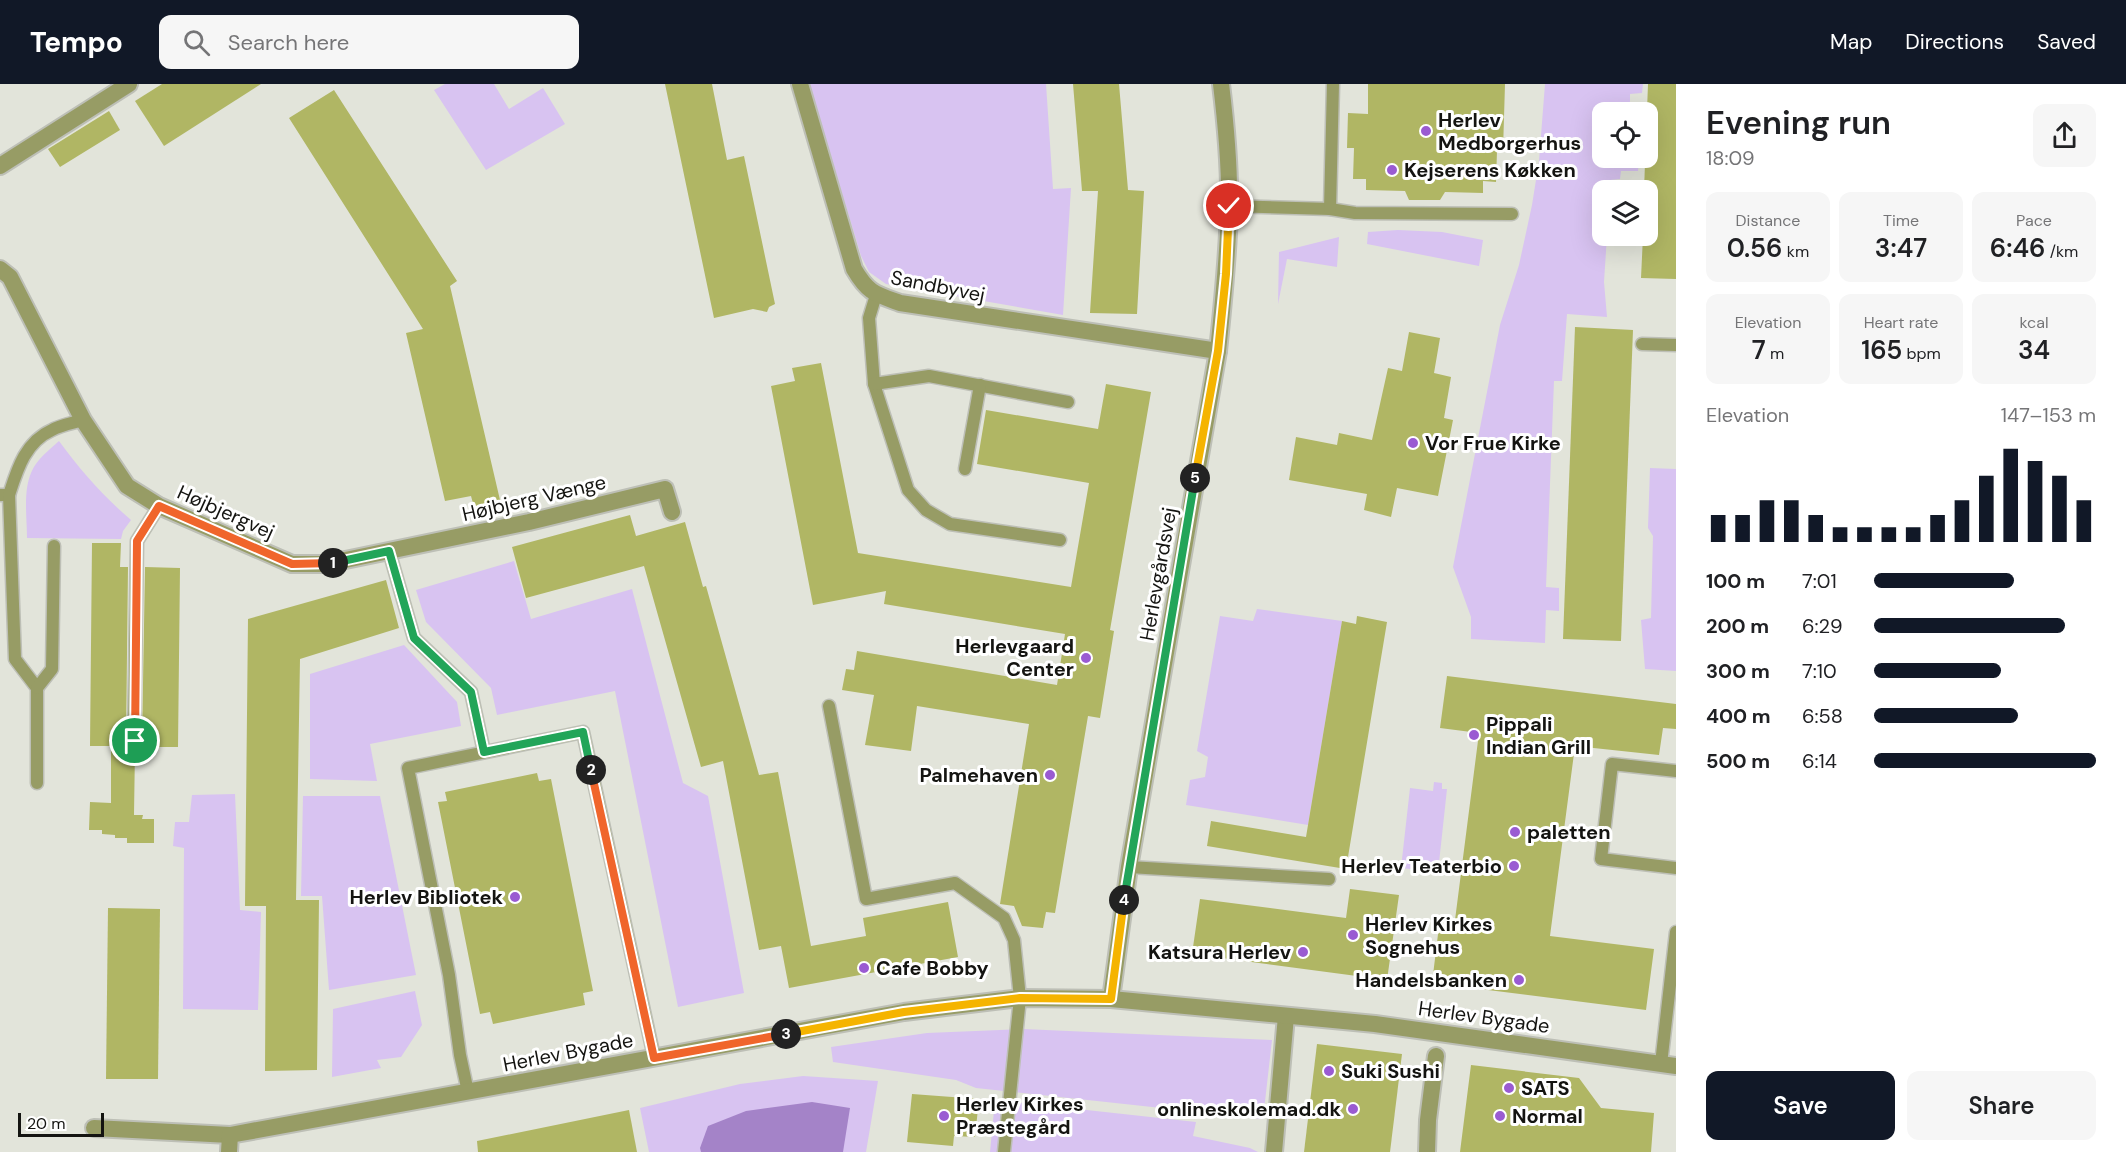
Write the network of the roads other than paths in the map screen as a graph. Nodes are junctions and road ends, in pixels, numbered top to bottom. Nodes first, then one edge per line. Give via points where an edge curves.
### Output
1 (129, 84) edge
2 (800, 84) edge
3 (1221, 84) edge
4 (1334, 84) edge
5 (0, 166) edge
6 (1229, 206) junction
7 (1330, 209) junction
8 (1512, 214) dead end
9 (0, 269) edge
10 (876, 295) junction
11 (1642, 344) dead end
12 (1676, 345) edge
13 (1218, 351) junction
14 (874, 384) junction
15 (980, 385) junction
16 (1068, 402) dead end
17 (83, 420) junction
18 (965, 469) dead end
19 (5, 495) edge
20 (159, 506) junction
21 (672, 512) dead end
22 (1059, 540) dead end
23 (54, 546) dead end
24 (389, 551) junction
25 (37, 688) junction
26 (829, 706) dead end
27 (135, 741) dead end
28 (484, 752) junction
29 (1676, 771) edge
30 (37, 783) dead end
31 (1129, 867) junction
32 (1676, 868) edge
33 (1329, 879) dead end
34 (1676, 932) edge
35 (1020, 998) junction
36 (1111, 999) junction
37 (1286, 1016) junction
38 (1436, 1056) dead end
39 (654, 1058) junction
40 (1668, 1065) edge
41 (468, 1092) junction
42 (94, 1128) dead end
43 (230, 1135) junction
44 (229, 1152) edge
45 (1004, 1152) edge
46 (1274, 1152) edge
47 (1427, 1152) edge

1 - 5 street
2 - 10 street, Sandbyvej via 854,269
3 - 6 street, Herlevgårdsvej
4 - 7 lane
6 - 7 lane
6 - 13 street, Herlevgårdsvej
7 - 8 lane via 1356,213
9 - 17 street, Højbjergvej via 10,277
10 - 13 street, Sandbyvej via 900,303
10 - 14 lane via 869,318
11 - 12 lane
13 - 31 street, Herlevgårdsvej
14 - 15 lane via 929,376
14 - 22 lane via 908,490 926,510 950,524
15 - 16 lane
15 - 18 lane
17 - 19 lane via 51,430 33,444 20,461
17 - 20 street, Højbjergvej via 127,486
19 - 25 lane via 15,659
20 - 24 street, Højbjergvej via 292,564 326,564
20 - 27 lane via 137,541
21 - 24 street, Højbjerg Vænge via 665,489
23 - 25 lane via 52,669
24 - 28 lane via 414,638 471,692
25 - 30 lane
26 - 35 lane via 867,899 955,883 1004,918 1014,940
28 - 39 lane via 583,732
28 - 41 lane via 408,768
29 - 32 lane via 1612,764 1601,859
31 - 33 lane
31 - 36 street, Herlevgårdsvej
34 - 40 lane
35 - 36 street, Herlev Bygade
35 - 39 street, Herlev Bygade via 904,1012
35 - 45 lane
36 - 37 street, Herlev Bygade
37 - 40 street, Herlev Bygade via 1411,1028
37 - 46 street
38 - 47 street
39 - 41 street, Herlev Bygade
41 - 43 street, Herlev Bygade
42 - 43 street, Herlev Bygade
43 - 44 street

